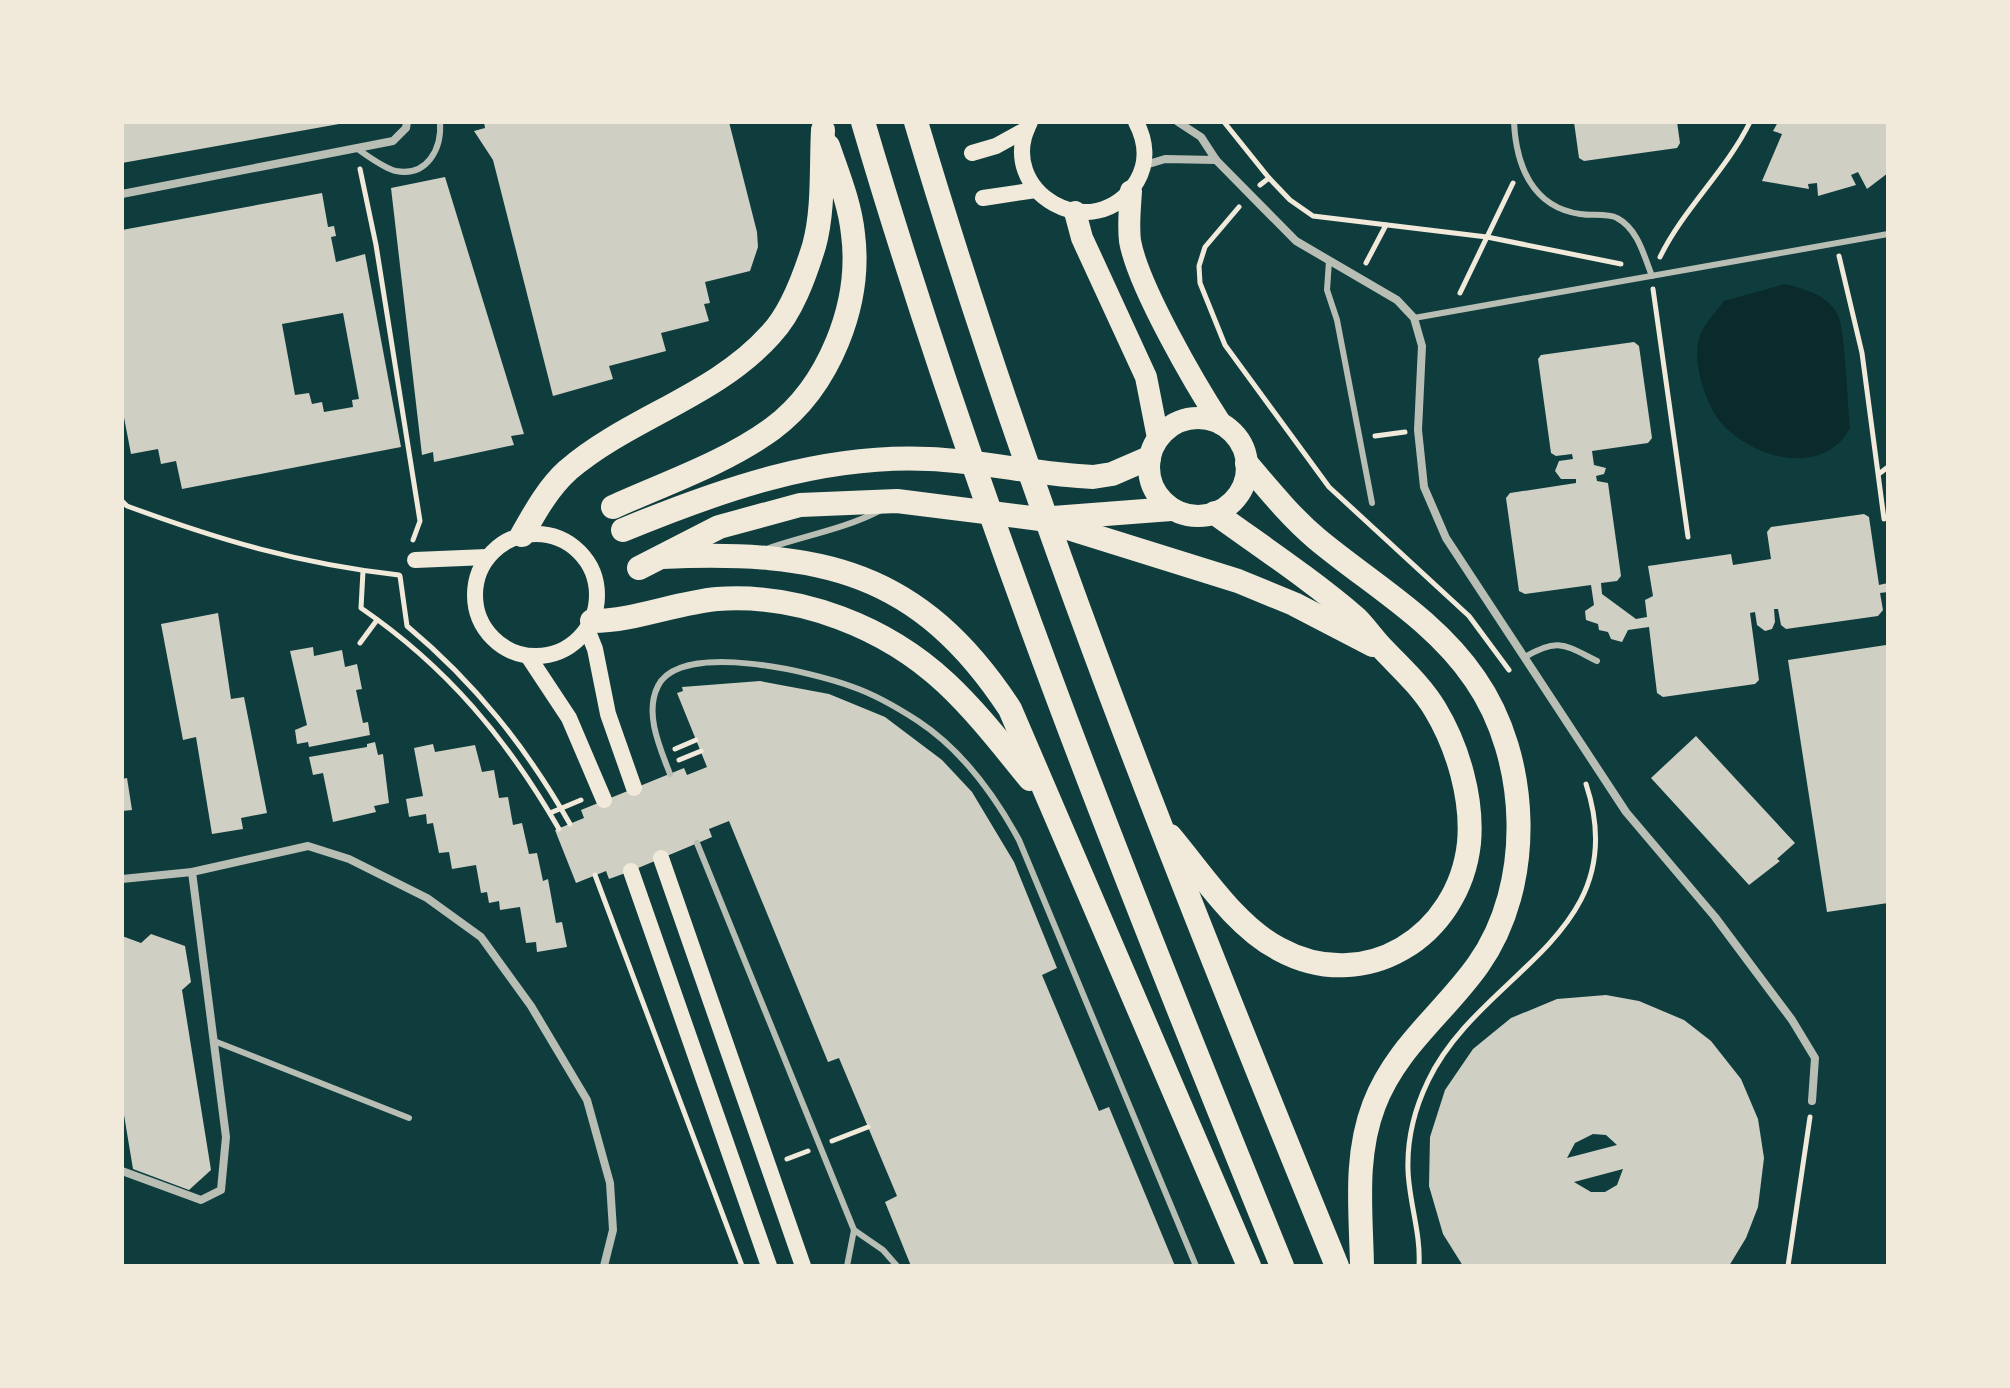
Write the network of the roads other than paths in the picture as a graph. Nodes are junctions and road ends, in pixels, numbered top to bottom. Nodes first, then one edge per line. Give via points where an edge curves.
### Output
1 (440, 122) edge
2 (863, 122) edge
3 (916, 122) edge
4 (1136, 122) edge
5 (1178, 122) edge
6 (1514, 122) edge
7 (407, 125) edge
8 (822, 126) edge
9 (1028, 126) edge
10 (356, 148) junction
11 (972, 153) dead end
12 (1216, 160) junction
13 (1142, 166) junction
14 (1036, 190) junction
15 (1131, 191) junction
16 (122, 194) edge
17 (983, 198) dead end
18 (1075, 212) junction
19 (1888, 234) edge
20 (1329, 261) junction
21 (1652, 276) junction
22 (1414, 318) junction
23 (1221, 424) junction
24 (1154, 448) junction
25 (1247, 464) junction
26 (897, 501) junction
27 (1372, 503) dead end
28 (613, 507) dead end
29 (1171, 509) junction
30 (1215, 513) junction
31 (1040, 519) junction
32 (623, 530) dead end
33 (522, 535) junction
34 (751, 555) junction
35 (410, 556) road end
36 (487, 557) junction
37 (662, 557) junction
38 (639, 568) dead end
39 (589, 625) junction
40 (1385, 652) junction
41 (528, 656) junction
42 (1525, 657) junction
43 (1597, 661) dead end
44 (670, 774) dead end
45 (634, 788) dead end
46 (1045, 798) junction
47 (604, 800) dead end
48 (1158, 823) junction
49 (697, 843) dead end
50 (661, 858) dead end
51 (631, 871) dead end
52 (192, 872) junction
53 (122, 879) edge
54 (214, 1041) junction
55 (1812, 1101) road end
56 (409, 1118) dead end
57 (122, 1171) edge
58 (854, 1230) junction
59 (1333, 1255) edge
60 (604, 1266) edge
61 (769, 1266) edge
62 (803, 1266) edge
63 (847, 1266) edge
64 (897, 1266) edge
65 (1196, 1266) edge
66 (1249, 1266) edge
67 (1282, 1266) edge
68 (1362, 1266) edge

1 - 10 lane via 442,140 429,162 417,170 394,171
2 - 67 highway via 945,379 1109,841
3 - 48 highway via 1004,391
4 - 13 main road via 1142,134
5 - 12 street via 1201,137
6 - 21 lane via 1532,188 1575,214 1616,217 1636,236
7 - 10 street via 393,141
8 - 28 highway via 854,235 853,288 834,351 813,386 773,429 727,456
8 - 33 highway via 814,246 774,332 724,374 567,471
9 - 11 main road via 996,146
9 - 14 main road via 1024,161
10 - 16 street
12 - 13 street via 1165,159
12 - 20 street via 1296,241
13 - 15 main road
14 - 17 main road
14 - 18 main road via 1053,205
15 - 18 main road via 1105,208
15 - 23 highway via 1130,241 1136,262
18 - 24 highway via 1146,377
19 - 21 lane
20 - 22 street via 1397,300
20 - 27 lane via 1327,290
21 - 22 lane
22 - 42 street via 1422,346 1418,430 1424,487 1446,538
23 - 24 highway via 1187,419 1176,423
23 - 25 highway via 1234,434
24 - 29 highway via 1153,487
24 - 32 highway via 1112,474 1093,477 931,459 844,463 718,493
25 - 30 highway via 1239,494
25 - 68 highway via 1316,538 1456,653 1491,706 1513,772 1517,840 1510,898 1489,948 1422,1027 1386,1078 1374,1106 1361,1154
26 - 31 highway
26 - 34 lane via 846,528 806,535
26 - 37 highway via 845,501 765,512 719,527
29 - 30 highway via 1200,516
29 - 31 highway
30 - 40 highway via 1358,620
31 - 40 highway via 1238,581
33 - 36 main road
33 - 39 main road via 561,538 589,564 596,583
34 - 37 highway
34 - 46 highway via 806,561 863,579 907,600 950,633 1010,709
35 - 36 main road
36 - 41 main road via 475,589 481,622 500,645
37 - 38 highway
39 - 41 main road via 562,651
39 - 45 main road via 608,714
39 - 46 highway via 719,599 788,603 848,621 946,682
40 - 48 highway via 1420,687 1447,732 1468,814 1469,841 1460,882 1439,920 1419,939 1371,965 1320,964 1286,953 1254,931
41 - 47 main road via 569,718
42 - 43 lane via 1562,643
42 - 55 street via 1626,812 1715,917 1792,1020 1815,1058
44 - 65 lane via 655,732 654,696 664,677 692,663 781,668 830,679 887,702 949,746 990,792 1019,840
46 - 66 highway
48 - 59 highway
49 - 58 lane
50 - 62 main road
51 - 61 main road
52 - 53 street
52 - 54 street
52 - 60 street via 308,846 349,859 427,898 481,937 531,1006 587,1100 610,1183 613,1230
54 - 56 lane
54 - 57 street via 226,1137 221,1190 201,1200
58 - 63 lane
58 - 64 lane

